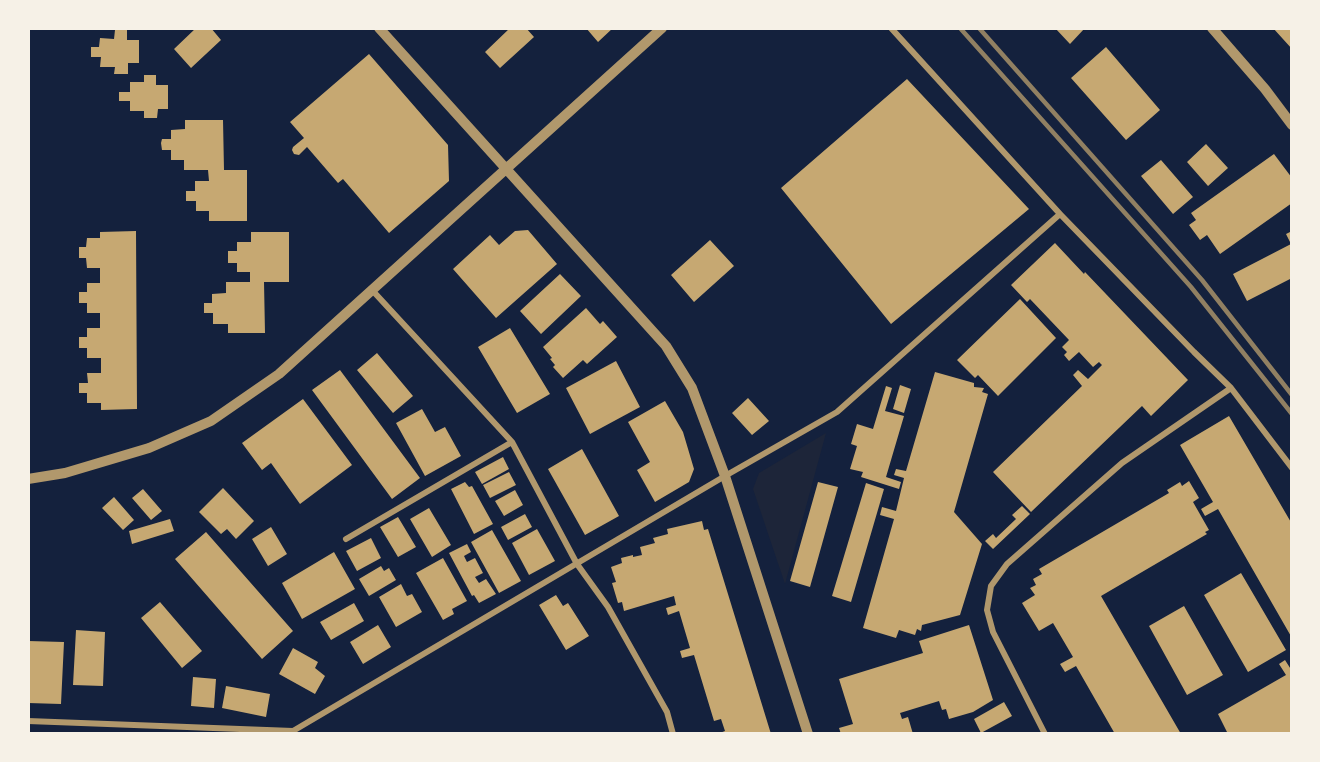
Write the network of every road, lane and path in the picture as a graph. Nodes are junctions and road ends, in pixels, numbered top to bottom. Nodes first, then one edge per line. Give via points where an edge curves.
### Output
1 (379, 28) edge
2 (662, 28) edge
3 (891, 28) edge
4 (1212, 28) edge
5 (1292, 125) edge
6 (506, 170) junction
7 (1060, 213) junction
8 (372, 290) junction
9 (1232, 388) junction
10 (512, 442) junction
11 (1292, 468) edge
12 (725, 476) junction
13 (28, 479) edge
14 (346, 539) dead end
15 (577, 564) junction
16 (28, 721) edge
17 (294, 732) edge
18 (673, 734) edge
19 (808, 734) edge
20 (1045, 734) edge

1 - 6 street
2 - 6 street
3 - 7 street
4 - 5 street
6 - 8 street
6 - 12 street via 666,346 692,388
7 - 9 street
7 - 12 street via 837,412
8 - 10 street
8 - 13 street via 279,374 210,421 149,448 65,473
9 - 11 street
9 - 20 street via 1122,463 1007,564 991,586 987,610 993,632
10 - 14 street
10 - 15 street
12 - 15 street
12 - 19 street
15 - 17 street
15 - 18 street via 608,608 667,712
16 - 17 street

